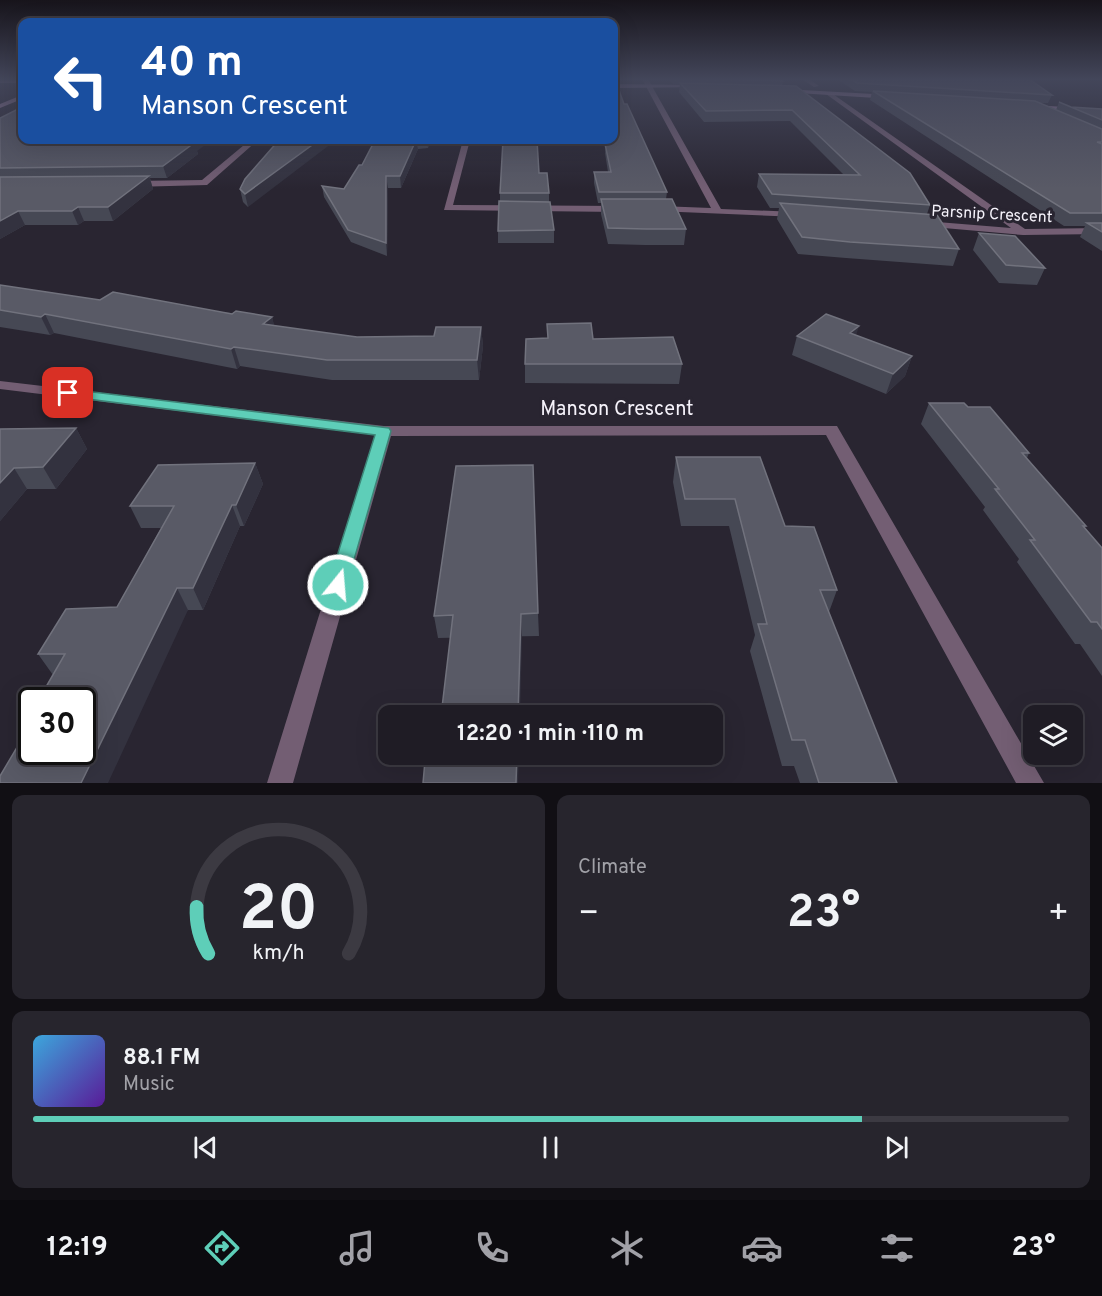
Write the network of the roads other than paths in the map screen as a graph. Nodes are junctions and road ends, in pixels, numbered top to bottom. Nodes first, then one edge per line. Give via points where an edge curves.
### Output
1 (664, 116) edge
2 (860, 116) edge
3 (249, 144) edge
4 (465, 144) edge
5 (125, 184) edge
6 (634, 209) edge
7 (646, 209) edge
8 (716, 209) junction
9 (810, 215) edge
10 (916, 224) edge
11 (1102, 231) edge
12 (1023, 232) junction
13 (0, 385) edge
14 (384, 431) junction
15 (279, 783) edge
16 (1031, 783) edge

1 - 8 street
2 - 12 street
3 - 5 street via 204,183
4 - 6 street via 447,208
7 - 8 street
8 - 9 street
10 - 12 street, Parsnip Crescent
11 - 12 street, Parsnip Crescent
13 - 14 street, Manson Crescent
14 - 15 street
14 - 16 street, Manson Crescent via 831,430

